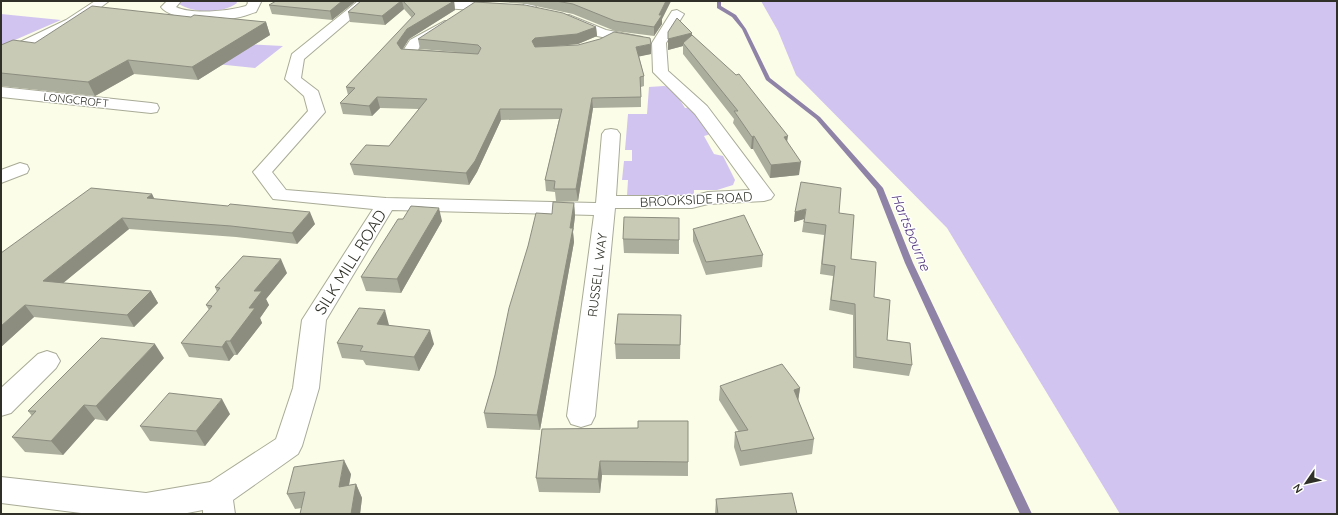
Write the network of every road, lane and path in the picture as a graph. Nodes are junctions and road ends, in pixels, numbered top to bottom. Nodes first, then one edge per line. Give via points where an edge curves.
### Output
1 (103, 1) edge
2 (175, 1) edge
3 (253, 1) edge
4 (366, 1) edge
5 (403, 1) edge
6 (473, 6) junction
7 (538, 9) edge
8 (676, 14) dead end
9 (612, 36) junction
10 (659, 43) junction
11 (594, 46) edge
12 (1, 56) edge
13 (446, 56) edge
14 (1, 92) edge
15 (151, 108) dead end
16 (612, 134) dead end
17 (20, 169) dead end
18 (1, 177) edge
19 (386, 204) junction
20 (605, 206) junction
21 (47, 361) dead end
22 (1, 405) edge
23 (581, 416) dead end
24 (1, 490) edge
25 (218, 504) edge

1 - 12 street via 71,23
2 - 3 street via 167,7 178,14 213,15 234,14 252,9 255,2
4 - 19 street, SILK MILL ROAD via 297,57 293,79 312,94 316,112 262,172 280,195
5 - 6 street
6 - 7 street
6 - 13 street via 415,43 408,54
7 - 9 street
8 - 10 street
9 - 10 street
9 - 11 street
10 - 20 street, BROOKSIDE ROAD via 661,72 701,110 764,195 708,198 692,202
14 - 15 street, LONGCROFT
16 - 20 street, RUSSELL WAY
17 - 18 street
19 - 20 street, SILK MILL ROAD
19 - 25 street, SILK MILL ROAD via 314,320 306,388 288,446
20 - 23 street, RUSSELL WAY
21 - 22 street
24 - 25 street, SILK MILL ROAD via 146,507

